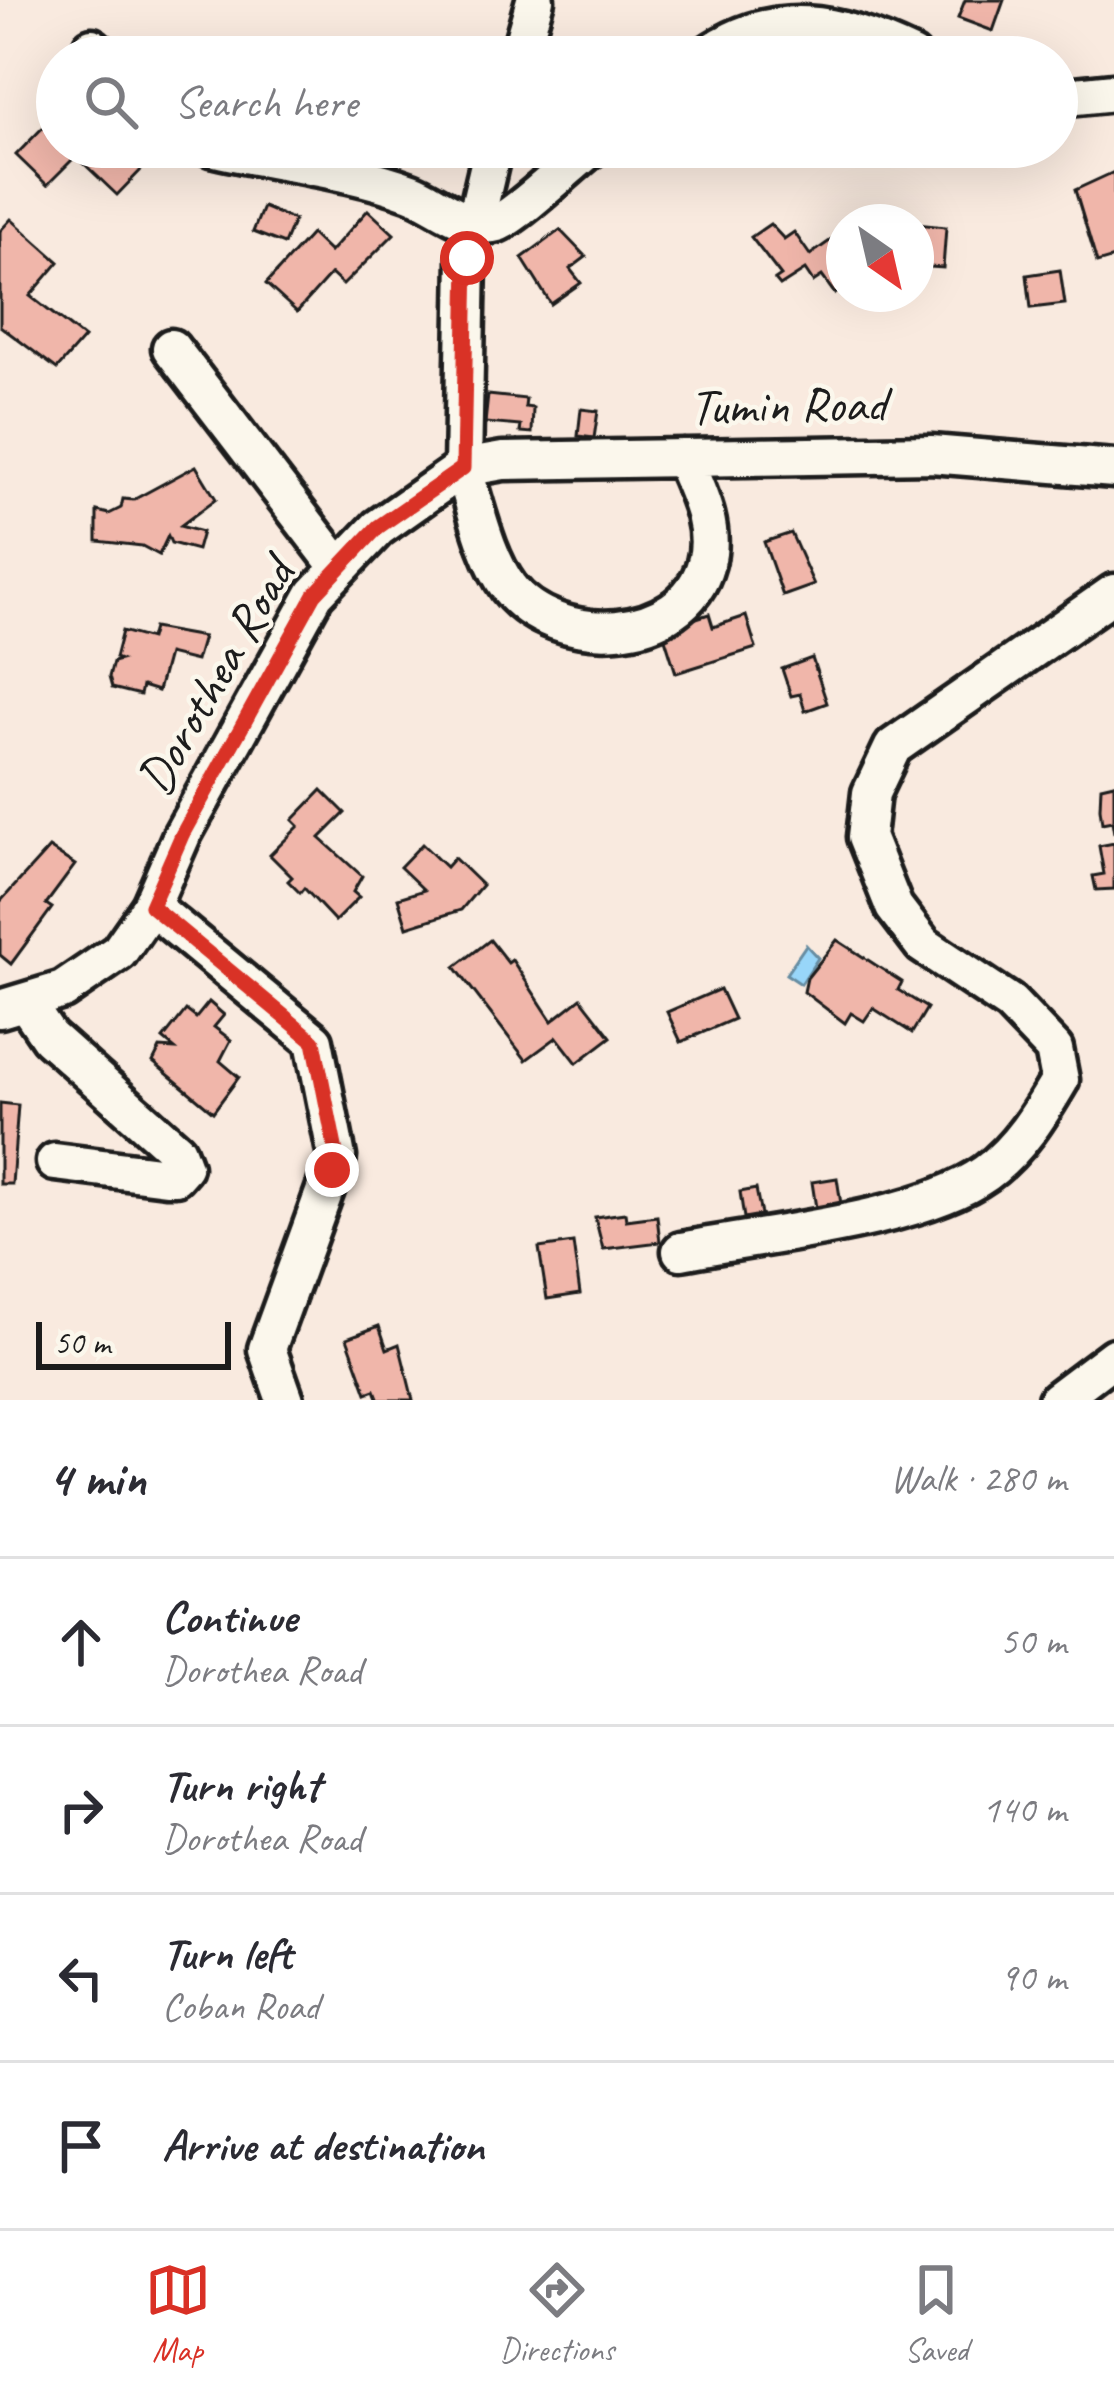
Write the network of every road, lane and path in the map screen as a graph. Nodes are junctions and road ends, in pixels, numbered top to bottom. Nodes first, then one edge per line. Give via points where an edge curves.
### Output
1 (535, 0) edge
2 (793, 11) edge
3 (524, 36) edge
4 (744, 36) edge
5 (863, 36) edge
6 (1114, 92) edge
7 (1078, 96) edge
8 (313, 168) edge
9 (487, 168) edge
10 (566, 168) edge
11 (472, 222) junction
12 (170, 348) dead end
13 (683, 458) junction
14 (463, 468) junction
15 (1114, 469) edge
16 (338, 566) junction
17 (1114, 593) edge
18 (151, 906) junction
19 (13, 1006) edge
20 (56, 1162) dead end
21 (681, 1251) dead end
22 (1114, 1358) edge
23 (285, 1400) edge
24 (1057, 1400) edge

1 - 3 street
2 - 4 street
2 - 5 street
6 - 7 street
8 - 11 street via 415,193
9 - 11 street
10 - 11 street via 497,223
11 - 14 street
12 - 16 street
13 - 14 street, Tumin Road
13 - 14 street via 707,516 706,563 689,596 650,620 604,632 569,628 510,589
13 - 15 street, Tumin Road via 931,454
14 - 16 street, Dorothea Road via 378,527
16 - 18 street, Dorothea Road via 182,835
17 - 21 street via 893,746 871,793 866,838 894,907 923,945 1010,1004 1054,1049 1060,1080 1034,1126 986,1173 934,1198
18 - 19 street, Dorothea Road via 119,952 84,980
18 - 23 street via 314,1041 337,1157 266,1348
19 - 20 street via 177,1151 183,1167 166,1176
22 - 24 street

